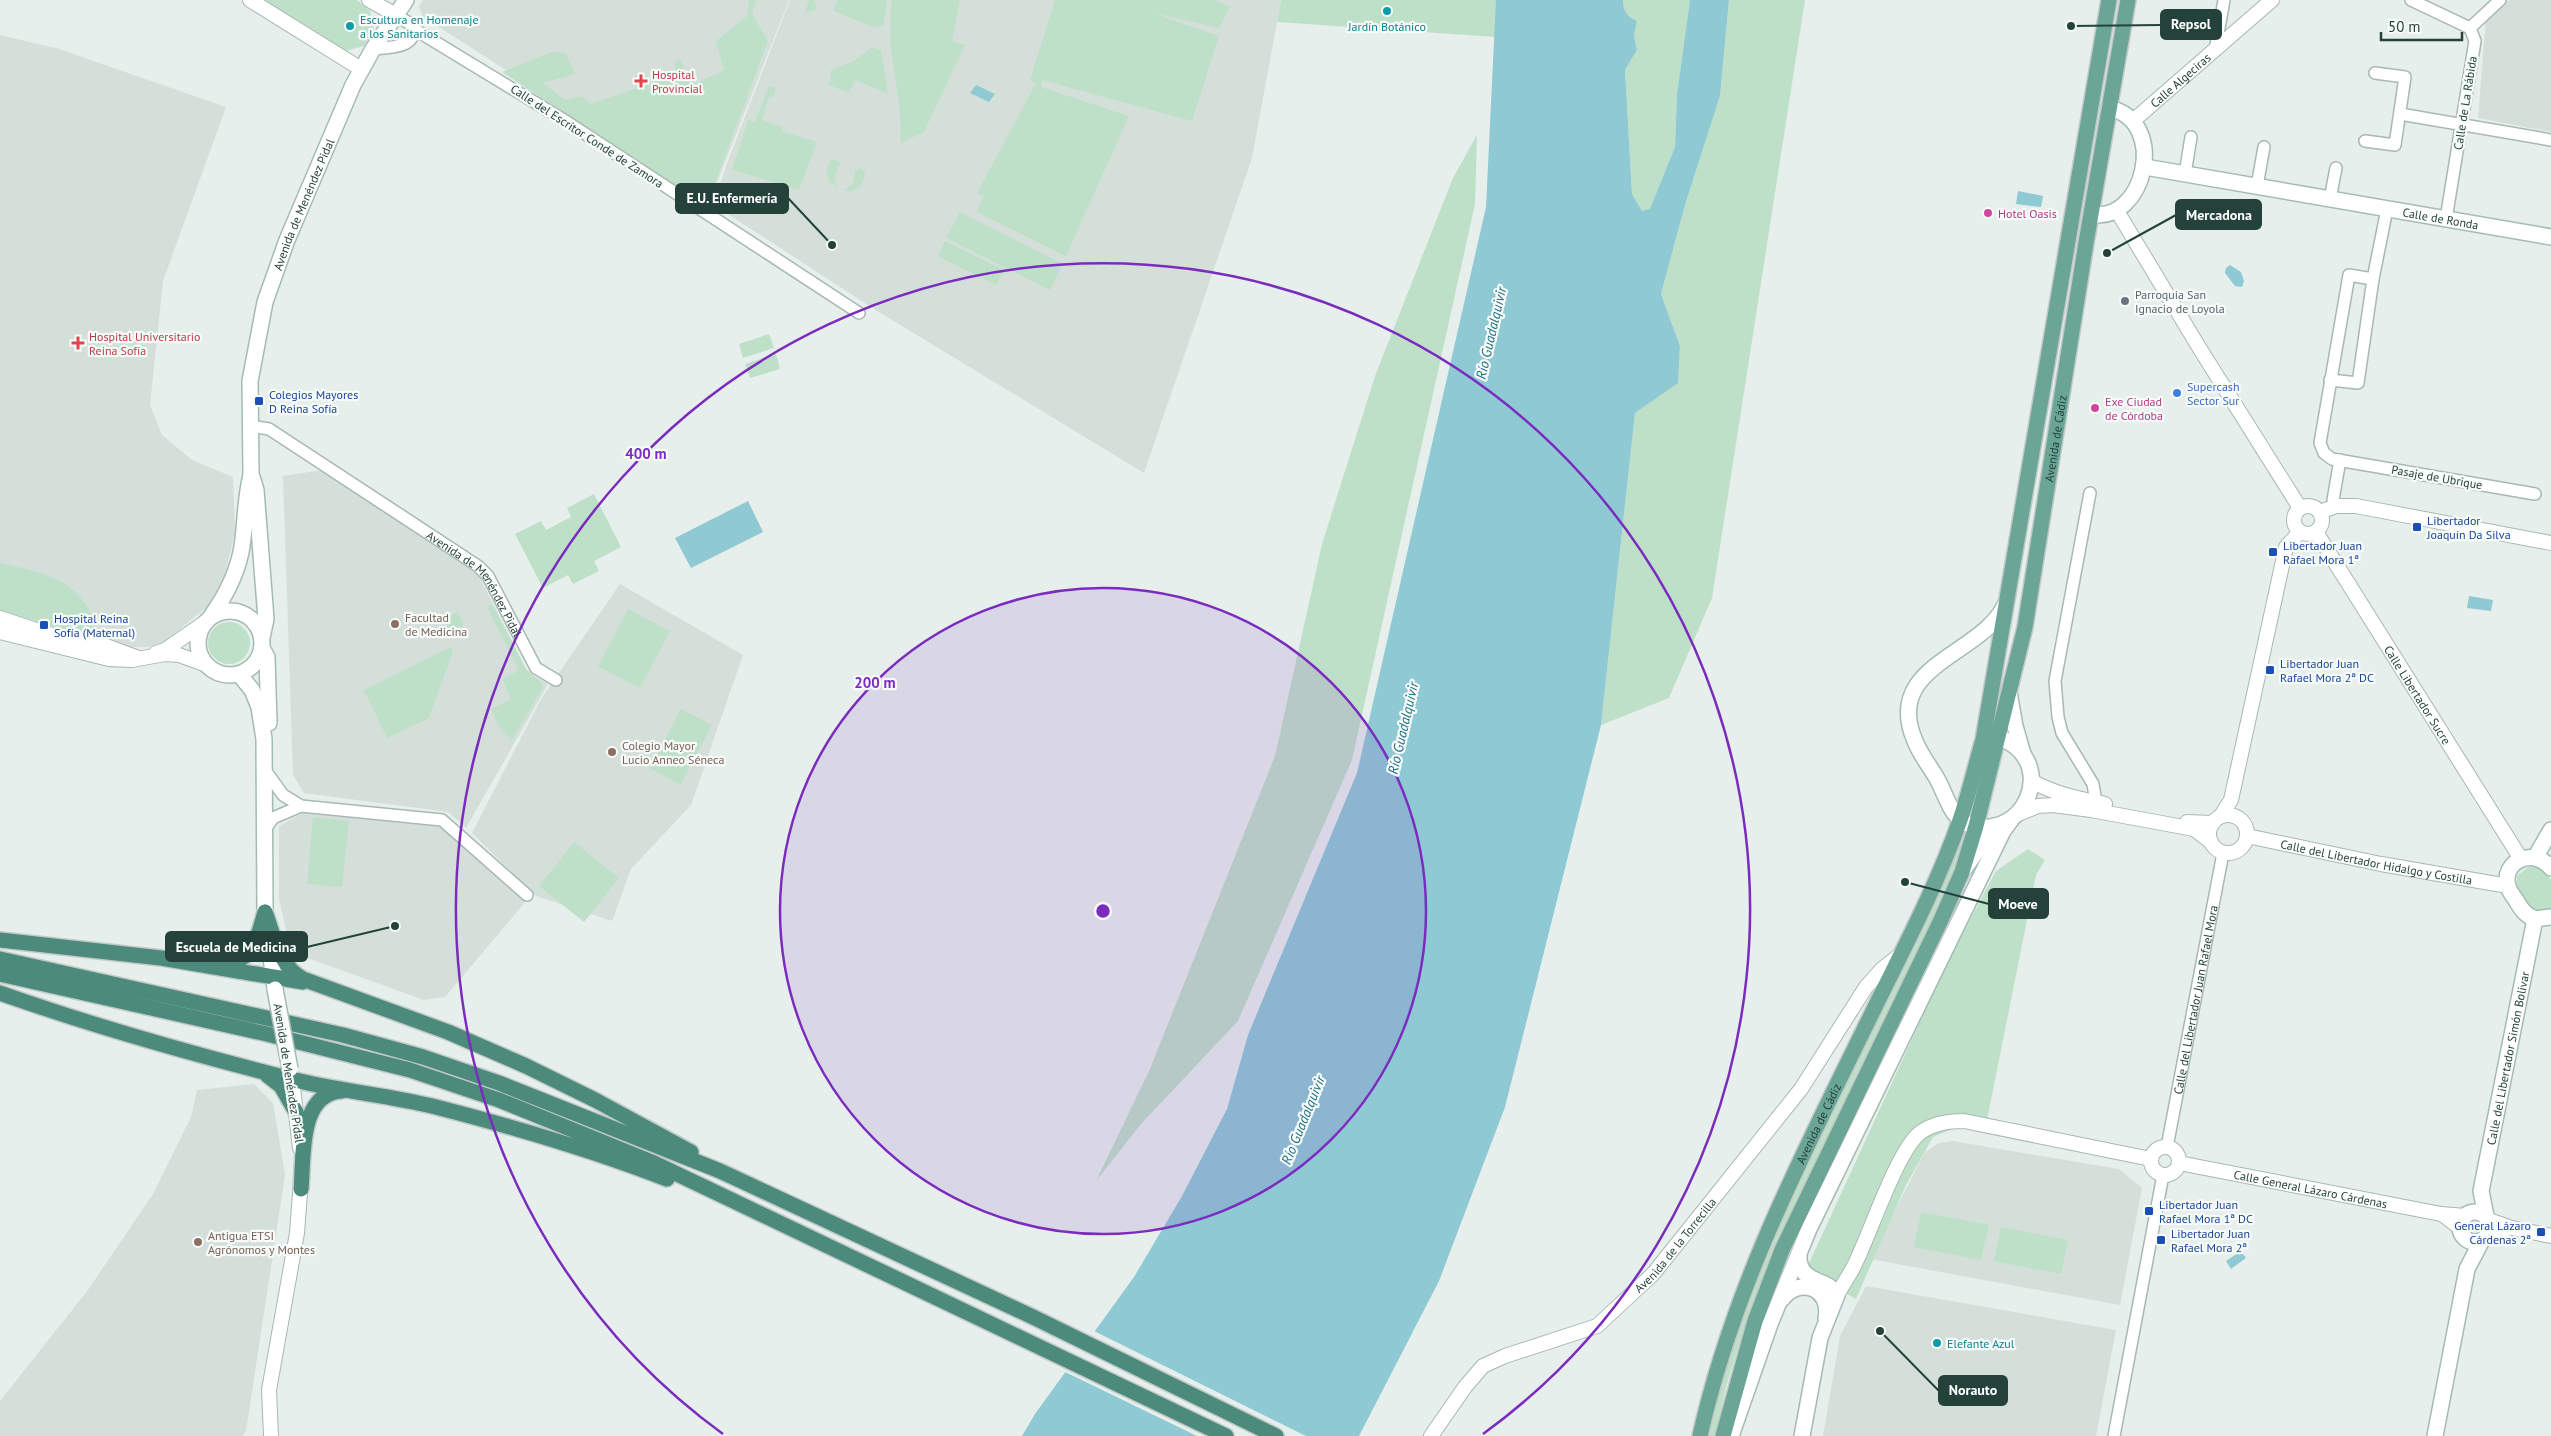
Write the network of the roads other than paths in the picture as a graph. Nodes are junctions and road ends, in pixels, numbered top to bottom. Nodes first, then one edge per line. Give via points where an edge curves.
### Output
1 (250, 0) edge
2 (369, 0) edge
3 (406, 0) edge
4 (2109, 0) edge
5 (2128, 0) edge
6 (2224, 0) edge
7 (2272, 0) edge
8 (2411, 0) edge
9 (2500, 0) edge
10 (396, 15) junction
11 (2470, 28) junction
12 (414, 29) junction
13 (373, 49) junction
14 (2216, 51) junction
15 (361, 69) junction
16 (2375, 73) dead end
17 (2092, 106) junction
18 (2110, 108) junction
19 (2400, 114) junction
20 (2134, 120) junction
21 (2460, 125) junction
22 (2088, 131) junction
23 (2191, 136) dead end
24 (2551, 140) edge
25 (2365, 141) dead end
26 (2264, 147) dead end
27 (2145, 167) junction
28 (2336, 168) dead end
29 (2185, 174) junction
30 (2257, 186) junction
31 (2330, 199) junction
32 (2387, 209) junction
33 (2117, 211) junction
34 (2092, 214) junction
35 (2446, 219) junction
36 (2551, 237) edge
37 (2373, 279) junction
38 (859, 313) dead end
39 (2330, 380) junction
40 (250, 426) junction
41 (2340, 460) junction
42 (251, 474) junction
43 (2090, 492) dead end
44 (2535, 494) dead end
45 (2334, 507) junction
46 (2300, 508) junction
47 (2320, 512) junction
48 (2300, 532) junction
49 (2316, 532) junction
50 (2551, 544) edge
51 (2008, 597) junction
52 (0, 618) edge
53 (208, 619) junction
54 (0, 632) edge
55 (262, 643) junction
56 (151, 655) junction
57 (136, 657) junction
58 (204, 664) junction
59 (239, 674) junction
60 (556, 680) dead end
61 (2010, 692) junction
62 (1999, 738) junction
63 (264, 739) junction
64 (1982, 740) junction
65 (2024, 756) junction
66 (265, 770) junction
67 (2032, 781) junction
68 (2231, 800) junction
69 (2096, 802) junction
70 (301, 806) junction
71 (2015, 817) junction
72 (2238, 818) junction
73 (1960, 820) junction
74 (2217, 820) junction
75 (1976, 826) junction
76 (1995, 826) junction
77 (2551, 830) edge
78 (264, 831) junction
79 (2248, 836) junction
80 (2211, 842) junction
81 (2223, 853) junction
82 (2529, 858) junction
83 (2551, 868) edge
84 (1962, 872) junction
85 (2508, 886) junction
86 (527, 895) dead end
87 (265, 912) junction
88 (2551, 917) edge
89 (2534, 919) junction
90 (0, 940) edge
91 (1901, 954) junction
92 (0, 959) edge
93 (211, 965) junction
94 (0, 974) edge
95 (274, 982) junction
96 (309, 983) junction
97 (0, 993) edge
98 (1898, 1008) junction
99 (259, 1071) junction
100 (291, 1074) junction
101 (1884, 1076) junction
102 (348, 1091) junction
103 (296, 1112) junction
104 (2167, 1148) junction
105 (2151, 1159) junction
106 (2179, 1163) junction
107 (720, 1171) junction
108 (2163, 1175) junction
109 (698, 1185) junction
110 (301, 1190) junction
111 (2481, 1196) junction
112 (2465, 1223) junction
113 (2486, 1228) junction
114 (2551, 1236) edge
115 (1799, 1252) junction
116 (1857, 1259) junction
117 (2468, 1262) junction
118 (1822, 1288) junction
119 (1837, 1295) junction
120 (1777, 1307) junction
121 (1825, 1321) junction
122 (271, 1436) edge
123 (1226, 1436) edge
124 (1276, 1436) edge
125 (1431, 1436) edge
126 (1700, 1436) edge
127 (1723, 1436) edge
128 (1731, 1436) edge
129 (1802, 1436) edge
130 (2114, 1436) edge
131 (2435, 1436) edge

1 - 15 street
2 - 10 street
3 - 10 main road, Avenida de Menéndez Pidal
4 - 17 main road, Avenida de Cádiz
5 - 18 main road, Avenida de Cádiz
6 - 14 street
7 - 14 street, Calle Algeciras
8 - 11 street
9 - 11 street
10 - 12 street, Calle del Escritor Conde de Zamora
10 - 13 main road, Avenida de Menéndez Pidal
11 - 21 street, Calle de La Rábida via 2475,41
12 - 13 street via 404,45
12 - 38 street, Calle del Escritor Conde de Zamora via 567,122
13 - 15 main road, Avenida de Menéndez Pidal
14 - 20 street, Calle Algeciras
15 - 40 main road, Avenida de Menéndez Pidal via 286,240 265,302 250,381
16 - 19 street via 2405,77
17 - 18 main road
17 - 22 main road, Avenida de Cádiz
18 - 20 main road via 2126,113
18 - 34 main road, Avenida de Cádiz
19 - 21 street
19 - 25 street via 2395,145
20 - 27 main road via 2141,133
21 - 24 street
21 - 35 street, Calle de La Rábida
22 - 34 main road via 2091,154 2084,202
22 - 51 main road, Avenida de Cádiz
23 - 29 street
26 - 30 street
27 - 29 main road, Calle de Ronda
27 - 33 main road via 2132,193
28 - 31 street
29 - 30 main road, Calle de Ronda
30 - 31 main road, Calle de Ronda
31 - 32 main road, Calle de Ronda
32 - 35 main road, Calle de Ronda
32 - 37 street
33 - 34 main road via 2100,216
33 - 46 street
34 - 61 main road, Avenida de Cádiz via 2025,627
35 - 36 main road, Calle de Ronda
37 - 39 street, Pasaje de Ubrique via 2348,275
37 - 39 street via 2358,383
39 - 41 street, Pasaje de Ubrique via 2320,443 2324,453
40 - 42 main road, Avenida de Menéndez Pidal
40 - 60 street, Avenida de Menéndez Pidal via 269,429 478,566 488,576 536,668
41 - 44 street, Pasaje de Ubrique
41 - 45 street
42 - 53 main road, Avenida de Menéndez Pidal via 235,576 227,595
42 - 55 main road, Avenida de Menéndez Pidal via 256,490 266,619
43 - 69 street via 2055,681 2062,733 2093,784
45 - 47 street
45 - 50 street via 2356,506
46 - 47 street via 2308,506
46 - 48 street via 2293,520
47 - 49 street via 2322,525
48 - 49 street
48 - 68 street via 2286,547
49 - 82 street, Calle Libertador Sucre
51 - 64 main road, Avenida de Cádiz
51 - 73 main road, Avenida de Cádiz via 2000,616 1987,631 1926,673 1914,691 1910,708 1914,740
52 - 57 street via 60,638 98,643
53 - 55 main road via 222,611 243,613 258,628
53 - 56 street via 165,650
53 - 58 main road via 199,632 197,643
54 - 57 street via 100,658 120,660
55 - 59 main road via 254,664
55 - 63 main road, Avenida de Menéndez Pidal via 268,657 269,724
56 - 57 street
56 - 58 street via 179,655
58 - 59 main road via 220,674
59 - 63 main road, Avenida de Menéndez Pidal via 252,690
61 - 62 main road, Avenida de Cádiz
61 - 65 main road
62 - 64 main road
62 - 65 main road via 2012,744
62 - 75 main road, Avenida de Cádiz
63 - 66 main road, Avenida de Menéndez Pidal
64 - 73 main road, Avenida de Cádiz
65 - 67 main road
66 - 70 street via 282,795
66 - 78 main road, Avenida de Menéndez Pidal
67 - 69 street via 2044,788
67 - 71 main road, Avenida de Cádiz via 2029,795
68 - 72 street
68 - 74 street
69 - 74 street via 2186,822
70 - 78 street via 273,818
70 - 86 street via 442,820
71 - 76 main road
71 - 80 street via 2038,806 2053,805 2194,829
71 - 101 main road, Avenida de Cádiz via 2003,831
72 - 74 street via 2232,816
72 - 79 street via 2246,826
73 - 75 main road
73 - 91 main road, Avenida de Cádiz
74 - 80 street via 2210,832
75 - 76 main road
75 - 84 main road, Avenida de Cádiz
76 - 84 main road, Avenida de Cádiz
77 - 82 main road
78 - 87 main road, Avenida de Menéndez Pidal
79 - 81 street via 2242,848
79 - 85 street, Calle del Libertador Hidalgo y Costilla
80 - 81 street
81 - 104 street, Calle del Libertador Juan Rafael Mora
82 - 83 main road
82 - 85 main road via 2512,866
84 - 98 main road, Avenida de Cádiz
85 - 89 main road via 2524,913
87 - 93 highway via 255,943 246,956 236,962
87 - 95 main road, Avenida de Menéndez Pidal
87 - 96 highway via 287,966
88 - 89 main road
89 - 111 main road, Calle del Libertador Simón Bolivar
90 - 93 highway
91 - 125 street, Avenida de la Torrecilla via 1866,987 1813,1072 1653,1274 1597,1326 1483,1366
91 - 126 main road, Avenida de Cádiz via 1759,1249 1720,1358
92 - 107 highway via 343,1035 423,1057 582,1115
93 - 95 highway
94 - 109 highway via 410,1070 583,1132
95 - 96 highway
95 - 100 main road, Avenida de Menéndez Pidal, bridge
96 - 107 highway via 384,1007 526,1066 595,1100
97 - 99 highway via 144,1041
98 - 101 main road, Avenida de Cádiz via 1886,1043
98 - 127 main road, Avenida de Cádiz via 1772,1275 1749,1338
99 - 100 highway
99 - 103 highway via 281,1086
100 - 102 highway
100 - 103 street, Avenida de Menéndez Pidal
101 - 115 main road, Avenida de Cádiz
102 - 109 highway via 434,1107 606,1155 670,1180
102 - 110 highway via 323,1096 311,1110
103 - 110 street, Avenida de Menéndez Pidal
104 - 105 street via 2155,1152
104 - 106 street via 2178,1155
105 - 108 street via 2155,1171
105 - 116 street via 1964,1121 1946,1121 1920,1132 1906,1151
106 - 108 street via 2172,1174
106 - 112 street, Calle General Lázaro Cárdenas via 2441,1214
107 - 124 highway via 1034,1317
108 - 130 street
109 - 123 highway
110 - 122 street, Avenida de Menéndez Pidal via 297,1233 269,1390
111 - 112 main road, Calle del Libertador Simón Bolivar
111 - 113 main road, Calle del Libertador Simón Bolivar
112 - 113 main road via 2478,1212
112 - 113 main road via 2472,1242
112 - 117 main road
113 - 114 street via 2512,1228
113 - 117 main road
115 - 118 main road via 1803,1270
115 - 120 main road, Avenida de Cádiz
116 - 118 street via 1838,1280
116 - 119 street
117 - 131 main road
118 - 119 main road via 1831,1299
118 - 120 main road via 1794,1288
118 - 121 main road via 1827,1310
119 - 121 main road
120 - 128 main road, Avenida de Cádiz
121 - 129 main road

